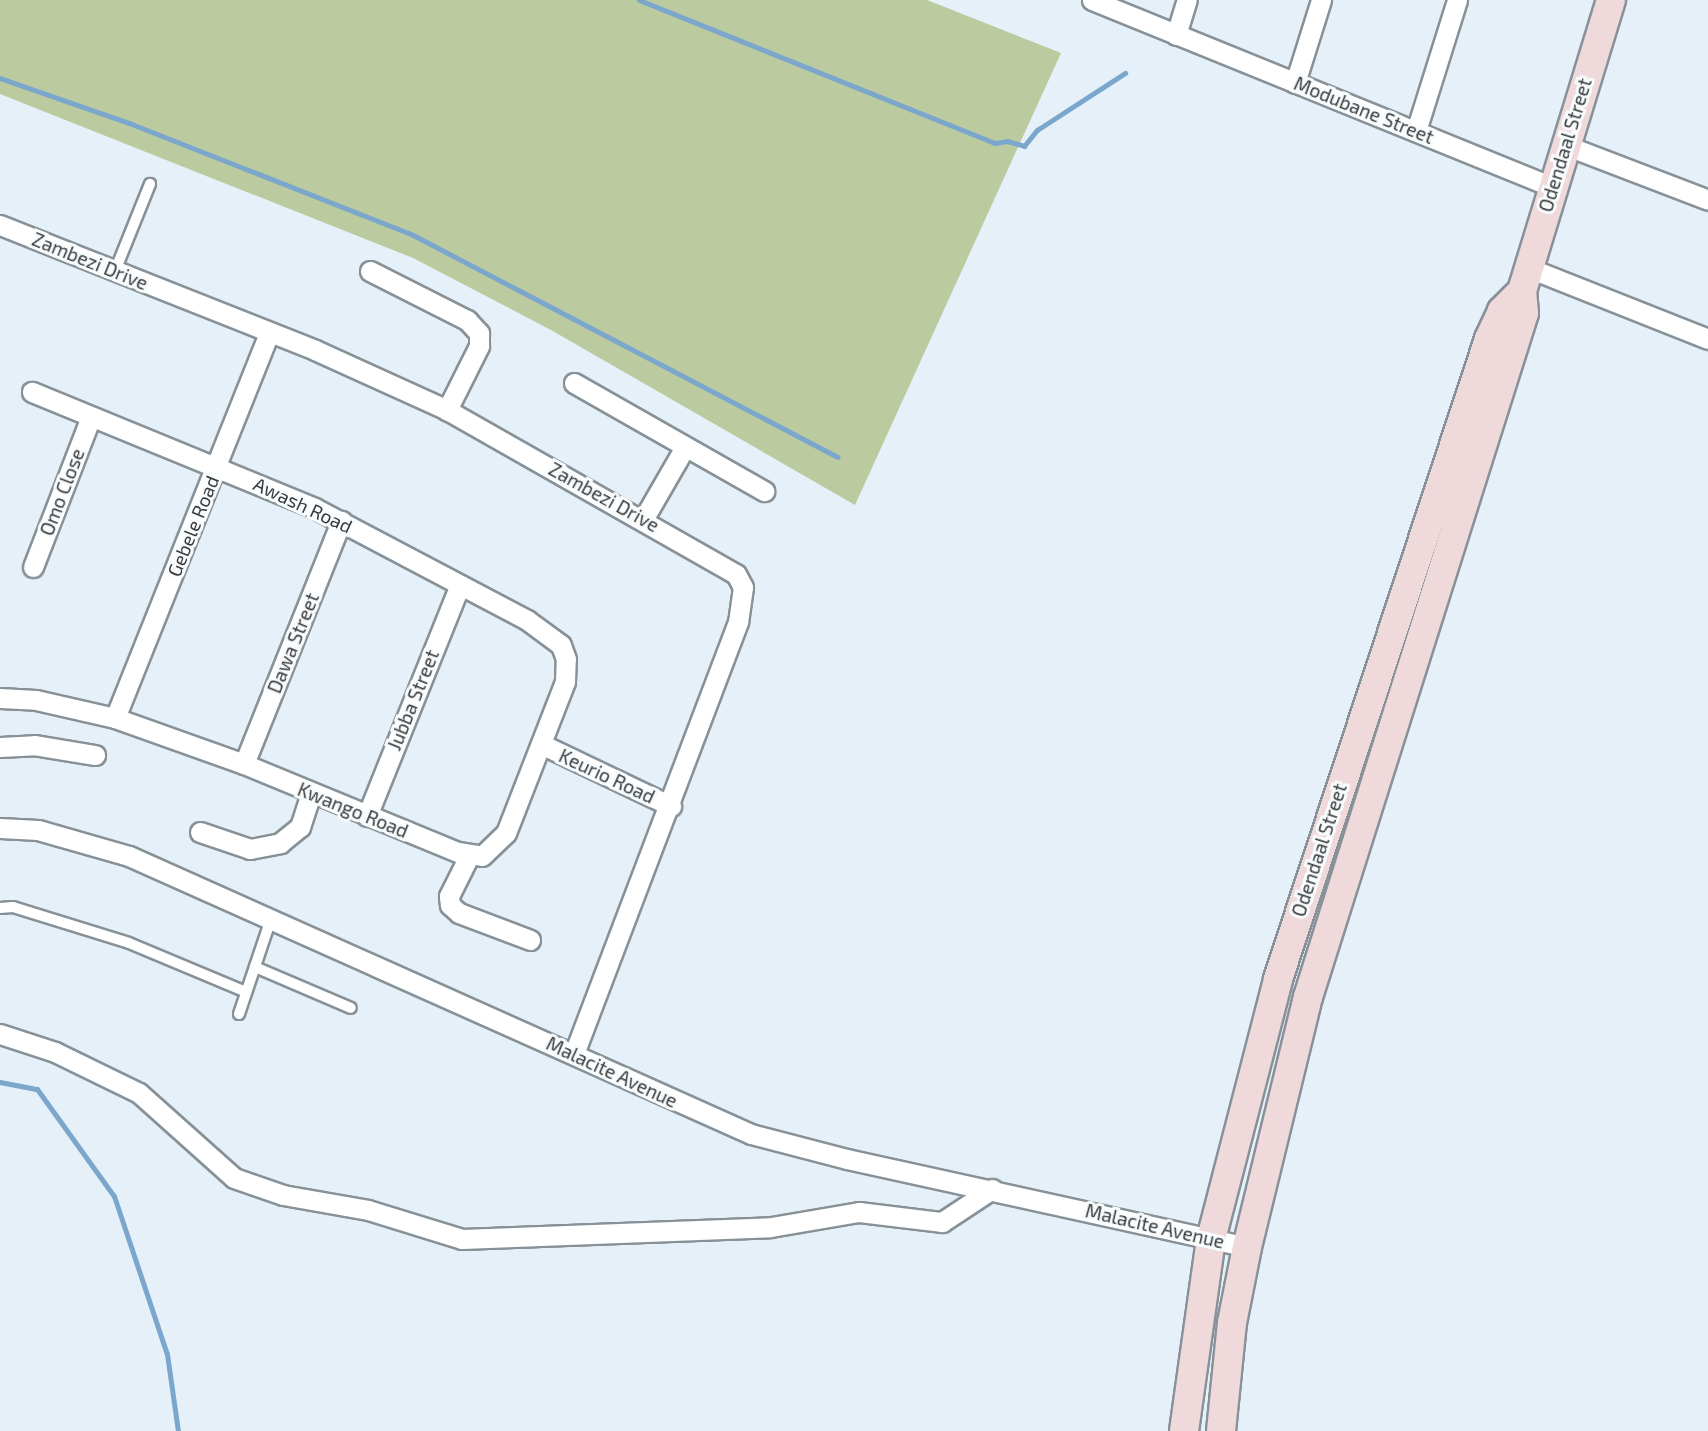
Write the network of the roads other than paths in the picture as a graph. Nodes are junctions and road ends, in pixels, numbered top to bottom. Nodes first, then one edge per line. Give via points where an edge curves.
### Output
1 (1092, 0) edge
2 (1187, 0) edge
3 (1321, 0) edge
4 (1457, 0) edge
5 (1611, 0) edge
6 (1176, 35) junction
7 (1295, 83) junction
8 (1416, 131) junction
9 (1565, 145) junction
10 (150, 184) dead end
11 (1552, 187) junction
12 (1708, 199) edge
13 (0, 225) edge
14 (115, 271) junction
15 (370, 271) dead end
16 (1525, 280) junction
17 (269, 333) junction
18 (1708, 339) edge
19 (574, 383) dead end
20 (32, 392) dead end
21 (447, 411) junction
22 (91, 417) junction
23 (685, 447) junction
24 (217, 466) junction
25 (764, 491) dead end
26 (644, 518) junction
27 (341, 521) junction
28 (33, 568) dead end
29 (460, 585) junction
30 (0, 698) edge
31 (115, 718) junction
32 (543, 745) junction
33 (0, 747) edge
34 (95, 755) dead end
35 (244, 764) junction
36 (311, 794) junction
37 (671, 806) junction
38 (367, 816) junction
39 (0, 828) edge
40 (200, 832) dead end
41 (469, 856) junction
42 (0, 908) edge
43 (271, 919) junction
44 (530, 940) dead end
45 (255, 967) junction
46 (246, 992) junction
47 (351, 1008) dead end
48 (239, 1014) dead end
49 (0, 1034) edge
50 (574, 1053) junction
51 (992, 1189) junction
52 (1211, 1239) junction
53 (1247, 1247) junction
54 (1184, 1431) edge
55 (1221, 1431) edge

1 - 6 street, Modubane Street
2 - 6 street
3 - 7 street
4 - 8 street
5 - 9 street, Odendaal Street
6 - 7 street, Modubane Street
7 - 8 street, Modubane Street
8 - 11 street, Modubane Street
9 - 11 street, Odendaal Street
9 - 12 street
10 - 14 lane
11 - 16 street, Odendaal Street
13 - 14 street, Zambezi Drive
14 - 17 street, Zambezi Drive
15 - 21 street via 467,320 479,333 479,346
16 - 18 street
16 - 52 street, Odendaal Street via 1489,339 1319,848 1278,979
16 - 53 street, Odendaal Street via 1524,313 1308,996
17 - 21 street, Zambezi Drive
17 - 24 street, Gebele Road
19 - 23 street
20 - 22 street, Awash Road
21 - 26 street, Zambezi Drive
22 - 24 street, Awash Road
22 - 28 street, Omo Close
23 - 25 street
23 - 26 street
24 - 27 street, Awash Road
24 - 31 street, Gebele Road
26 - 37 street, Zambezi Drive via 736,574 743,587 738,622
27 - 29 street, Awash Road
27 - 35 street, Dawa Street
29 - 32 street, Awash Road via 561,645 565,682
29 - 38 street, Jubba Street
30 - 31 street, Kwango Road via 36,699
31 - 35 street, Kwango Road
32 - 37 street, Keurio Road
32 - 41 street via 506,832 492,851
33 - 34 street via 34,745
35 - 36 street, Kwango Road
36 - 38 street, Kwango Road
36 - 40 street via 299,827 280,843 250,849
37 - 50 street, Zambezi Drive
38 - 41 street, Kwango Road
39 - 43 street, Malacite Avenue via 38,830 129,856
41 - 44 street via 449,896 450,905 459,913
42 - 46 lane via 13,907 130,943
43 - 45 lane
43 - 50 street, Malacite Avenue
45 - 46 lane
45 - 47 lane
46 - 48 lane
49 - 51 street via 55,1052 139,1093 234,1178 283,1195 368,1210 453,1238 507,1241 771,1227 859,1212 942,1222
50 - 51 street, Malacite Avenue via 751,1134
51 - 52 street, Malacite Avenue
52 - 53 street, Malacite Avenue
52 - 54 street, Odendaal Street
53 - 55 street, Odendaal Street via 1232,1323

